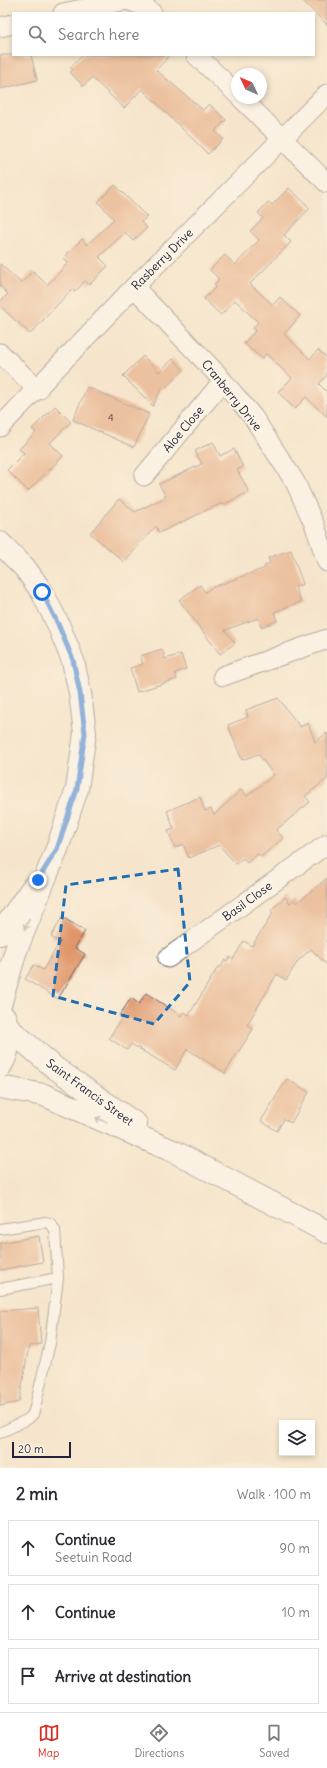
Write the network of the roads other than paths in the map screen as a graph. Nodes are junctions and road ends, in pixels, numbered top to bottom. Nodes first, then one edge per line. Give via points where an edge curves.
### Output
1 (69, 12) edge
2 (151, 12) edge
3 (12, 24) edge
4 (0, 27) edge
5 (197, 56) edge
6 (231, 88) edge
7 (327, 94) edge
8 (247, 104) edge
9 (283, 138) junction
10 (327, 183) edge
11 (134, 287) junction
12 (0, 353) edge
13 (223, 382) junction
14 (38, 390) junction
15 (0, 428) edge
16 (144, 476) dead end
17 (0, 543) edge
18 (327, 562) edge
19 (327, 639) edge
20 (223, 676) dead end
21 (327, 844) edge
22 (57, 849) junction
23 (0, 934) edge
24 (168, 958) dead end
25 (0, 1005) edge
26 (0, 1008) edge
27 (8, 1028) junction
28 (0, 1067) edge
29 (0, 1088) edge
30 (176, 1152) junction
31 (0, 1229) edge
32 (327, 1232) edge
33 (58, 1278) junction
34 (0, 1289) edge
35 (0, 1433) edge

1 - 2 street via 127,0 144,6
3 - 4 street
5 - 6 street
7 - 9 street, Rasberry Drive
8 - 9 street
9 - 10 street
9 - 11 street, Rasberry Drive
11 - 13 street, Cranberry Drive
11 - 14 street, Rasberry Drive
12 - 14 street
13 - 16 street, Aloe Close
13 - 18 street, Cranberry Drive via 253,416 295,482 315,526
14 - 15 street, Rasberry Drive
17 - 22 street via 25,568 42,592 73,660 80,693 85,733 77,789
19 - 20 street
21 - 24 street, Basil Close
22 - 23 street
22 -> 25 street via 16,950
26 - 27 street, Saint Francis Street
27 - 28 street, Saint Francis Street via 9,1045
27 - 30 street, Saint Francis Street via 55,1068
30 -> 29 street, Saint Francis Street via 44,1095
30 - 32 street, Saint Francis Street
31 - 33 lane via 46,1222 51,1224 55,1230
33 - 34 lane
33 - 35 lane via 50,1343 33,1414 18,1425

